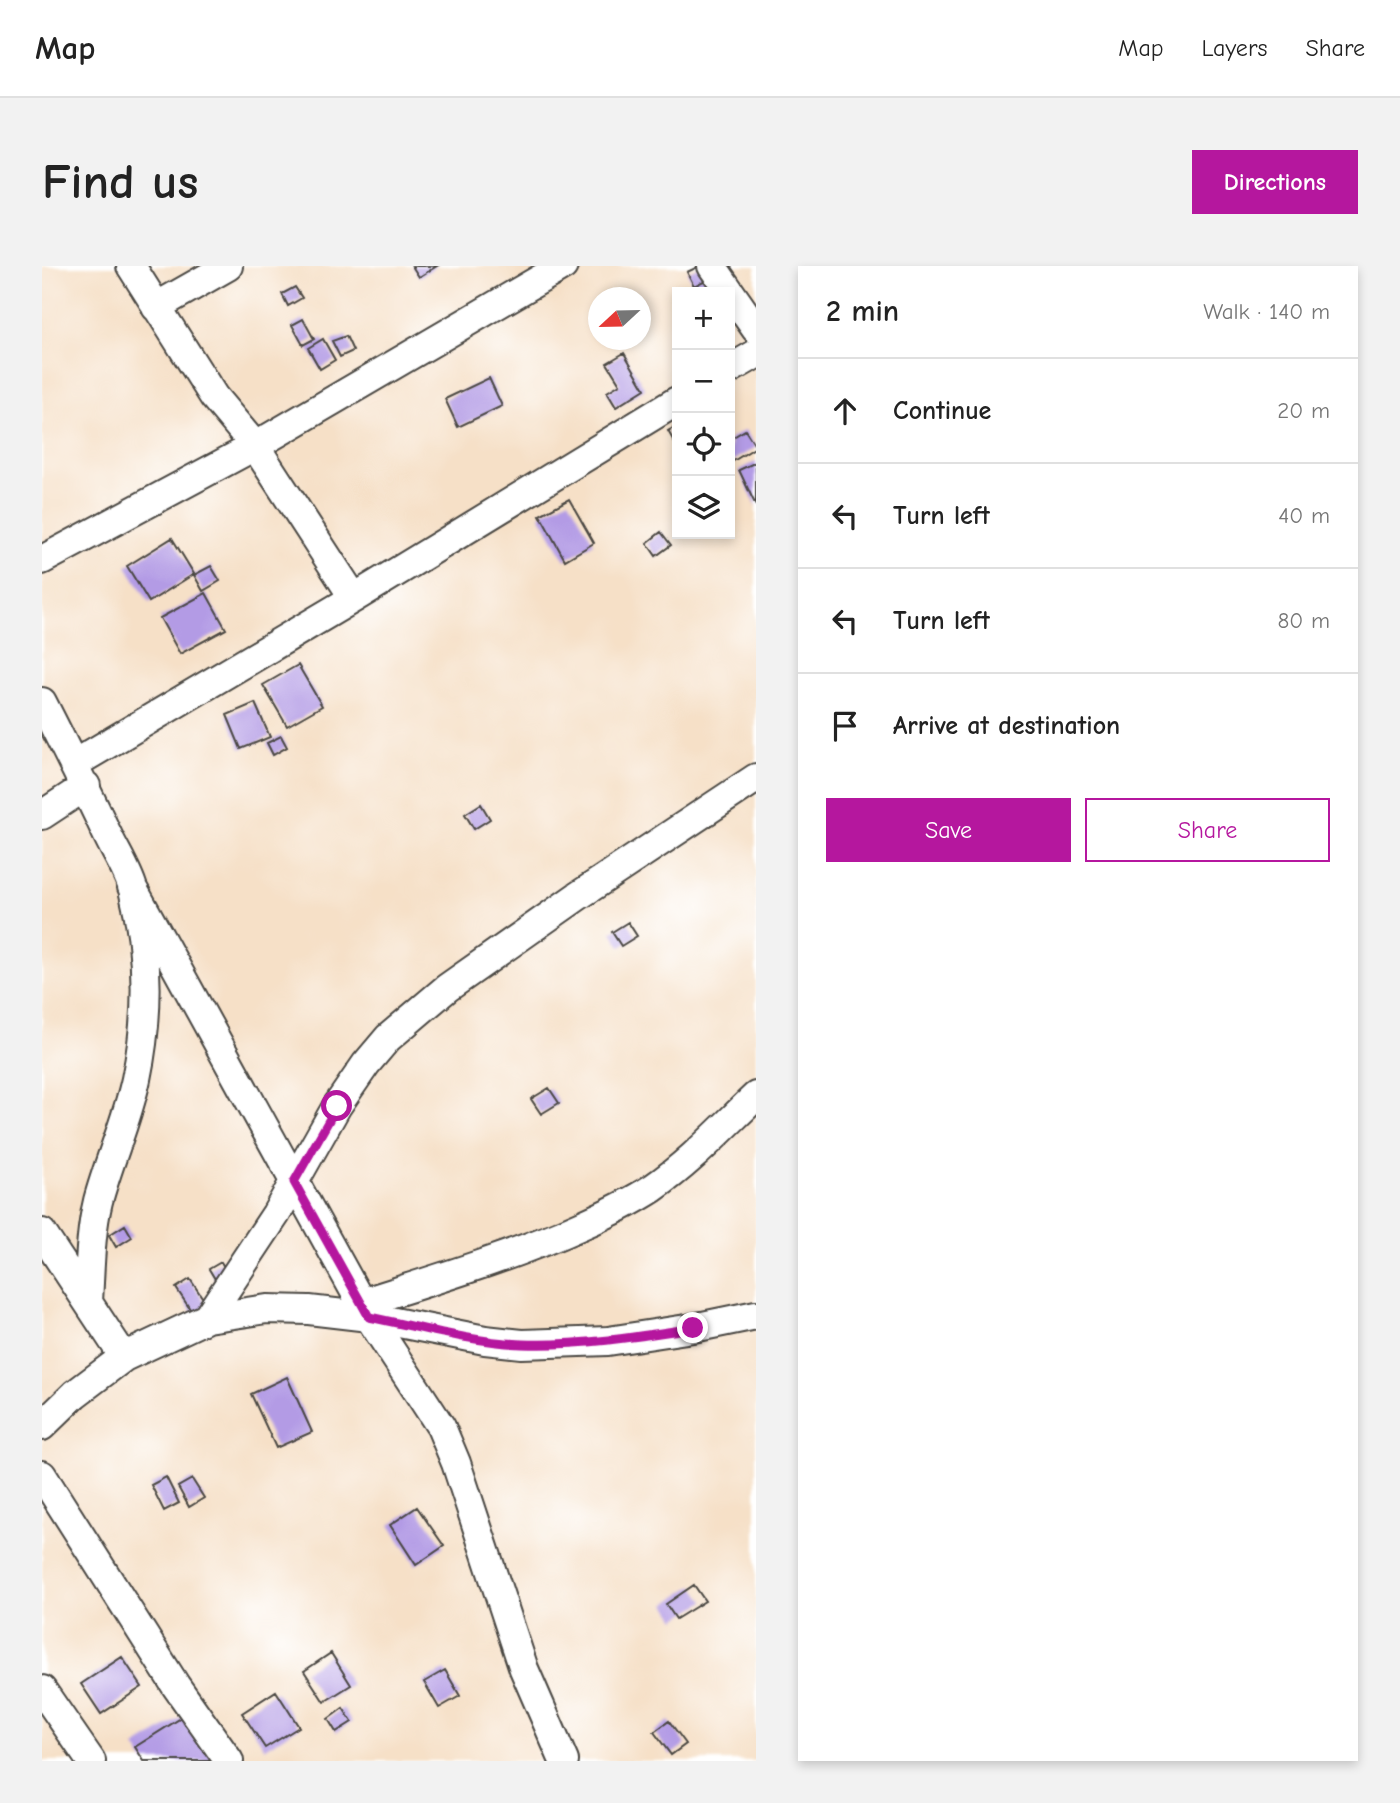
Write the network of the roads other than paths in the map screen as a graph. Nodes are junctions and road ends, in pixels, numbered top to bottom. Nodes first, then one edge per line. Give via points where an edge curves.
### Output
1 (131, 266) edge
2 (228, 266) edge
3 (563, 266) edge
4 (712, 266) edge
5 (156, 307) junction
6 (756, 329) edge
7 (756, 354) edge
8 (735, 366) edge
9 (672, 404) edge
10 (255, 446) junction
11 (42, 560) edge
12 (354, 598) junction
13 (42, 702) edge
14 (80, 775) junction
15 (756, 778) edge
16 (42, 816) edge
17 (132, 887) junction
18 (756, 1096) edge
19 (294, 1182) junction
20 (42, 1233) edge
21 (88, 1302) junction
22 (365, 1310) junction
23 (756, 1315) edge
24 (207, 1318) junction
25 (124, 1357) junction
26 (42, 1426) edge
27 (42, 1475) edge
28 (42, 1690) edge
29 (91, 1761) edge
30 (229, 1761) edge
31 (564, 1761) edge

1 - 5 street
2 - 5 street
3 - 10 street
4 - 6 street
5 - 10 street via 214,397
7 - 8 street
9 - 12 street
10 - 11 street
10 - 12 street
12 - 14 street
13 - 14 street
14 - 16 street
14 - 17 street
15 - 19 street via 447,988 388,1038 337,1106
17 - 19 street
17 - 21 street via 145,972 144,1025 135,1080 98,1201
18 - 22 street via 685,1162 622,1207
19 - 22 street
19 - 24 street
20 - 21 street
21 - 25 street
22 - 23 street via 485,1340 522,1344 608,1341
22 - 24 street via 267,1309
22 - 31 street via 441,1427 524,1669
24 - 25 street
25 - 26 street
27 - 30 street
28 - 29 street

